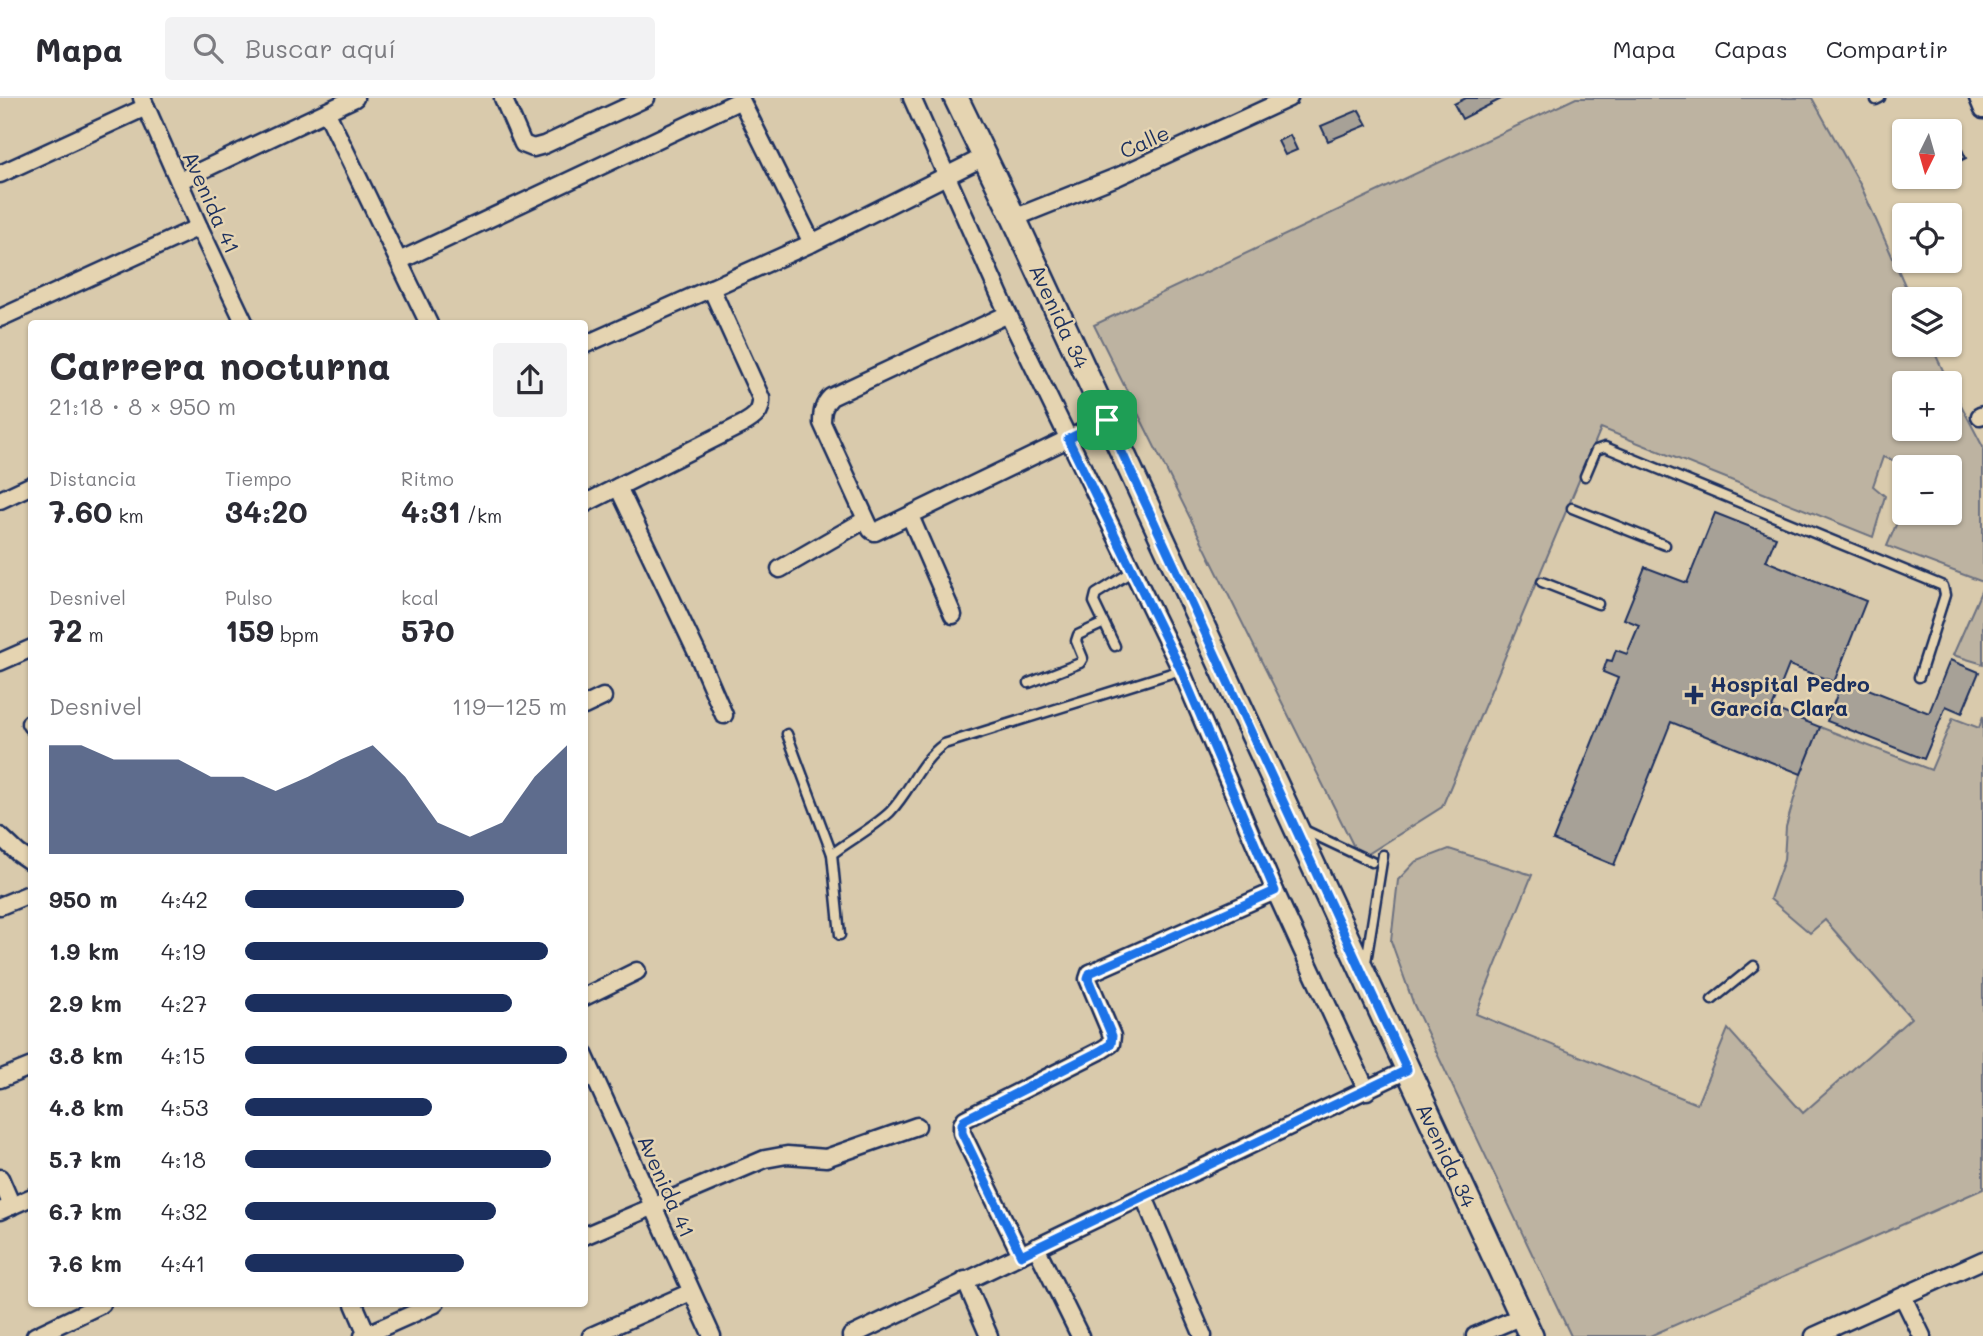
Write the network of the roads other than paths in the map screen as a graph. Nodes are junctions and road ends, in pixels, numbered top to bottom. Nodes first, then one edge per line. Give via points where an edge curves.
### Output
1 (355, 98) edge
2 (503, 98) edge
3 (646, 98) edge
4 (912, 98) edge
5 (956, 98) edge
6 (1289, 98) edge
7 (1978, 98) edge
8 (740, 99) edge
9 (144, 103) edge
10 (1983, 110) edge
11 (327, 113) junction
12 (984, 157) junction
13 (0, 174) edge
14 (946, 177) junction
15 (179, 181) junction
16 (1014, 218) junction
17 (199, 228) junction
18 (812, 243) junction
19 (399, 261) junction
20 (711, 288) junction
21 (1008, 314) junction
22 (0, 317) edge
23 (243, 320) edge
24 (427, 320) edge
25 (588, 343) edge
26 (1107, 420) junction
27 (1068, 439) junction
28 (1585, 476) dead end
29 (28, 487) edge
30 (618, 487) junction
31 (0, 500) edge
32 (588, 502) edge
33 (1572, 508) dead end
34 (910, 516) junction
35 (865, 520) junction
36 (1665, 545) dead end
37 (780, 569) dead end
38 (1133, 571) junction
39 (1542, 582) dead end
40 (1598, 604) dead end
41 (953, 615) dead end
42 (1104, 623) junction
43 (1115, 646) dead end
44 (28, 650) edge
45 (0, 662) edge
46 (1181, 670) junction
47 (1919, 677) dead end
48 (1029, 683) dead end
49 (603, 697) dead end
50 (588, 704) edge
51 (724, 715) dead end
52 (787, 734) dead end
53 (1295, 826) junction
54 (0, 836) edge
55 (832, 854) junction
56 (1383, 855) dead end
57 (28, 860) edge
58 (1372, 862) dead end
59 (1275, 891) junction
60 (28, 894) edge
61 (0, 906) edge
62 (840, 935) dead end
63 (1754, 966) dead end
64 (637, 971) dead end
65 (1364, 976) junction
66 (588, 995) edge
67 (1712, 999) dead end
68 (28, 1068) edge
69 (1407, 1070) junction
70 (0, 1079) edge
71 (590, 1079) edge
72 (1367, 1091) junction
73 (917, 1126) dead end
74 (0, 1178) edge
75 (1144, 1197) junction
76 (28, 1199) edge
77 (653, 1206) junction
78 (6, 1209) edge
79 (588, 1234) edge
80 (1037, 1247) junction
81 (1021, 1255) junction
82 (1983, 1260) edge
83 (965, 1280) junction
84 (691, 1292) junction
85 (1903, 1297) junction
86 (96, 1307) edge
87 (355, 1307) edge
88 (428, 1307) edge
89 (1526, 1326) edge
90 (365, 1335) edge
91 (35, 1336) edge
92 (591, 1336) edge
93 (712, 1336) edge
94 (851, 1336) edge
95 (989, 1336) edge
96 (1080, 1336) edge
97 (1203, 1336) edge
98 (1475, 1336) edge
99 (1814, 1336) edge
100 (1922, 1336) edge

1 - 11 street
2 - 3 street via 523,144 533,148
4 - 14 street
5 - 12 street, Avenida 34
6 - 16 street, Calle
7 - 10 street
8 - 18 street
8 - 19 street
9 - 13 street
9 - 15 street, Avenida 41
11 - 15 street
11 - 19 street
12 - 14 street
12 - 16 street, Avenida 34
14 - 18 street
14 - 21 street
15 - 17 street, Avenida 41
16 - 26 street, Avenida 34
17 - 22 street
17 - 23 street, Avenida 41
18 - 20 street
19 - 24 street
20 - 25 street
20 - 30 street via 761,398 761,408 744,424
21 - 27 street
21 - 35 street via 826,401 822,423
26 - 27 street
26 - 53 street, Avenida 34
27 - 34 street
27 - 38 street
28 - 47 lane via 1596,450 1605,447 1943,586 1945,595
29 - 31 street
30 - 32 street
30 - 51 street
33 - 36 lane
34 - 35 street via 875,532
34 - 41 street
35 - 37 street
38 - 42 lane via 1096,594 1094,602
38 - 46 street
39 - 40 lane
42 - 43 lane
42 - 48 lane via 1078,635 1080,663
44 - 45 street
46 - 55 lane via 944,744 930,754 888,814
46 - 59 street
49 - 50 street
52 - 55 lane
53 - 58 lane
53 - 65 street, Avenida 34
54 - 57 street
55 - 62 lane
56 - 65 lane
59 - 72 street
59 - 81 street via 1090,973 1088,979 1112,1036 1111,1044 965,1119 962,1133
60 - 61 street
63 - 67 lane
64 - 66 street
65 - 69 street, Avenida 34
68 - 70 street
69 - 72 street
69 - 89 street, Avenida 34
71 - 77 street, Avenida 41
72 - 75 street
73 - 77 street via 827,1158 787,1155 765,1159
74 - 78 street
75 - 80 street
75 - 97 street
76 - 78 street
77 - 79 street
77 - 84 street, Avenida 41
80 - 81 street
80 - 96 street
81 - 83 street
82 - 85 street
83 - 94 street
83 - 95 street
84 - 92 street
84 - 93 street, Avenida 41
85 - 99 street
85 - 100 street
86 - 91 street
87 - 90 street
88 - 90 street
89 - 98 street

